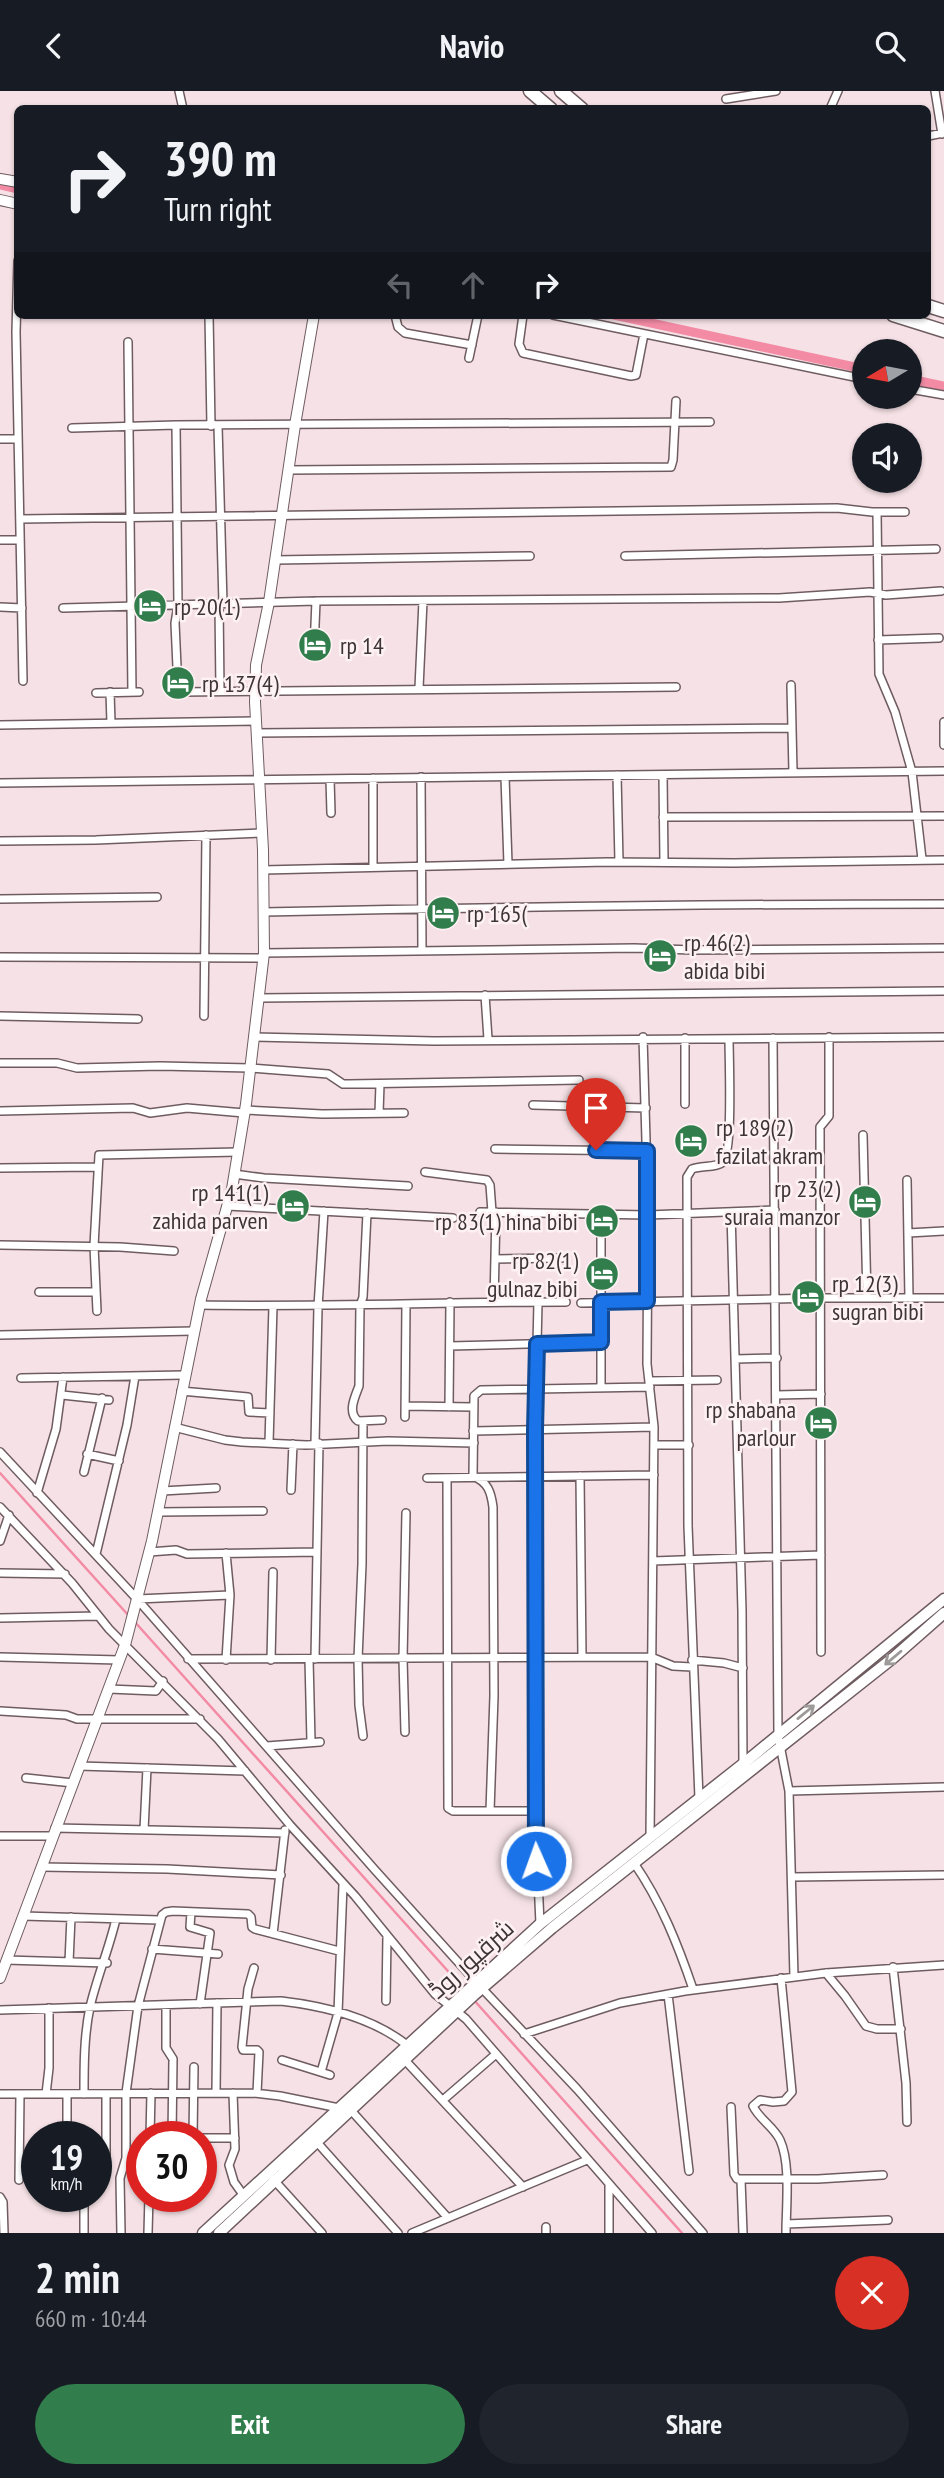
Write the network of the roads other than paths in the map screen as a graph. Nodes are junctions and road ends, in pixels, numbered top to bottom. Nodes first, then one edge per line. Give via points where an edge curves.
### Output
1 (530, 91) edge
2 (561, 91) edge
3 (776, 91) edge
4 (935, 91) edge
5 (748, 93) edge
6 (726, 99) dead end
7 (546, 105) edge
8 (577, 105) edge
9 (943, 134) edge
10 (16, 319) edge
11 (209, 319) edge
12 (313, 319) edge
13 (397, 319) edge
14 (477, 319) edge
15 (522, 319) edge
16 (572, 319) edge
17 (906, 319) edge
18 (944, 331) edge
19 (644, 334) junction
20 (128, 342) dead end
21 (472, 345) junction
22 (469, 358) dead end
23 (852, 377) edge
24 (922, 391) edge
25 (944, 395) edge
26 (676, 401) dead end
27 (710, 422) dead end
28 (675, 423) junction
29 (176, 425) junction
30 (295, 425) junction
31 (215, 426) junction
32 (129, 427) junction
33 (72, 428) dead end
34 (0, 439) edge
35 (18, 439) junction
36 (288, 470) junction
37 (877, 512) junction
38 (905, 512) dead end
39 (282, 516) junction
40 (177, 517) junction
41 (220, 517) junction
42 (129, 518) junction
43 (20, 519) junction
44 (0, 540) edge
45 (20, 541) junction
46 (936, 549) dead end
47 (877, 551) junction
48 (530, 556) dead end
49 (625, 556) dead end
50 (275, 560) junction
51 (942, 591) dead end
52 (877, 593) junction
53 (316, 601) junction
54 (423, 601) junction
55 (269, 602) junction
56 (221, 603) junction
57 (178, 605) junction
58 (130, 606) junction
59 (0, 607) edge
60 (22, 608) junction
61 (63, 608) dead end
62 (939, 638) dead end
63 (878, 640) junction
64 (314, 649) dead end
65 (23, 681) dead end
66 (791, 685) dead end
67 (676, 687) dead end
68 (419, 688) junction
69 (255, 690) junction
70 (220, 691) junction
71 (110, 692) junction
72 (96, 693) dead end
73 (256, 721) junction
74 (944, 722) edge
75 (111, 723) junction
76 (0, 725) edge
77 (792, 728) junction
78 (256, 733) junction
79 (944, 745) edge
80 (944, 771) edge
81 (793, 772) junction
82 (912, 772) junction
83 (617, 775) junction
84 (663, 775) junction
85 (505, 776) junction
86 (421, 777) junction
87 (373, 778) junction
88 (330, 779) junction
89 (258, 781) junction
90 (0, 783) edge
91 (331, 813) dead end
92 (919, 816) junction
93 (944, 816) edge
94 (663, 817) junction
95 (262, 833) junction
96 (206, 835) junction
97 (0, 841) edge
98 (922, 859) junction
99 (944, 860) edge
100 (618, 862) junction
101 (664, 862) junction
102 (508, 864) junction
103 (422, 865) junction
104 (373, 867) junction
105 (263, 870) junction
106 (157, 897) dead end
107 (0, 899) edge
108 (944, 904) edge
109 (421, 909) junction
110 (264, 912) junction
111 (944, 948) edge
112 (422, 951) junction
113 (264, 956) junction
114 (0, 957) edge
115 (205, 958) junction
116 (944, 991) edge
117 (485, 995) junction
118 (259, 998) junction
119 (0, 1016) edge
120 (204, 1016) dead end
121 (138, 1019) dead end
122 (254, 1037) junction
123 (643, 1037) junction
124 (829, 1037) junction
125 (944, 1037) edge
126 (685, 1038) junction
127 (774, 1038) junction
128 (488, 1039) junction
129 (729, 1039) junction
130 (0, 1063) edge
131 (250, 1068) junction
132 (579, 1080) dead end
133 (380, 1084) junction
134 (685, 1104) dead end
135 (533, 1105) dead end
136 (646, 1108) junction
137 (0, 1111) edge
138 (244, 1111) junction
139 (379, 1112) junction
140 (404, 1113) dead end
141 (863, 1136) dead end
142 (495, 1149) dead end
143 (647, 1151) junction
144 (238, 1152) junction
145 (96, 1167) junction
146 (0, 1168) edge
147 (425, 1172) dead end
148 (234, 1174) junction
149 (907, 1180) dead end
150 (408, 1186) dead end
151 (227, 1206) junction
152 (775, 1210) junction
153 (324, 1211) junction
154 (480, 1212) dead end
155 (494, 1212) junction
156 (731, 1212) junction
157 (367, 1213) junction
158 (601, 1213) junction
159 (687, 1213) junction
160 (648, 1215) junction
161 (453, 1218) dead end
162 (944, 1230) edge
163 (908, 1233) junction
164 (0, 1245) edge
165 (94, 1246) junction
166 (174, 1251) dead end
167 (562, 1258) dead end
168 (495, 1259) junction
169 (38, 1292) dead end
170 (96, 1292) junction
171 (820, 1298) junction
172 (867, 1298) junction
173 (909, 1298) junction
174 (944, 1298) edge
175 (732, 1300) junction
176 (777, 1300) junction
177 (647, 1301) junction
178 (688, 1301) junction
179 (450, 1302) junction
180 (494, 1302) junction
181 (538, 1302) junction
182 (566, 1302) dead end
183 (601, 1302) junction
184 (581, 1303) dead end
185 (406, 1304) junction
186 (200, 1305) junction
187 (273, 1306) junction
188 (360, 1306) junction
189 (318, 1307) junction
190 (97, 1311) dead end
191 (194, 1331) junction
192 (0, 1335) edge
193 (601, 1342) junction
194 (537, 1344) junction
195 (450, 1346) junction
196 (777, 1358) junction
197 (735, 1359) junction
198 (184, 1375) junction
199 (135, 1376) junction
200 (63, 1377) junction
201 (21, 1378) dead end
202 (717, 1380) dead end
203 (689, 1381) junction
204 (649, 1384) junction
205 (536, 1388) junction
206 (601, 1388) junction
207 (181, 1391) junction
208 (821, 1394) junction
209 (62, 1395) junction
210 (777, 1395) junction
211 (405, 1406) junction
212 (449, 1407) junction
213 (473, 1407) junction
214 (270, 1413) junction
215 (405, 1417) dead end
216 (363, 1420) junction
217 (382, 1420) dead end
218 (174, 1427) junction
219 (654, 1427) junction
220 (535, 1430) junction
221 (473, 1431) junction
222 (363, 1442) junction
223 (269, 1443) junction
224 (317, 1443) junction
225 (474, 1443) junction
226 (293, 1444) junction
227 (654, 1445) junction
228 (689, 1445) junction
229 (0, 1452) edge
230 (87, 1454) junction
231 (118, 1461) junction
232 (84, 1472) dead end
233 (654, 1475) junction
234 (473, 1476) junction
235 (536, 1476) junction
236 (580, 1476) junction
237 (427, 1478) dead end
238 (447, 1478) junction
239 (216, 1488) dead end
240 (291, 1490) dead end
241 (162, 1491) junction
242 (37, 1493) junction
243 (0, 1507) edge
244 (263, 1511) dead end
245 (158, 1512) junction
246 (406, 1513) dead end
247 (9, 1515) junction
248 (0, 1541) edge
249 (149, 1552) junction
250 (317, 1552) junction
251 (226, 1553) junction
252 (96, 1554) junction
253 (821, 1555) junction
254 (778, 1557) junction
255 (740, 1559) junction
256 (690, 1560) junction
257 (653, 1561) junction
258 (273, 1572) dead end
259 (0, 1573) edge
260 (65, 1574) junction
261 (230, 1595) junction
262 (137, 1599) junction
263 (944, 1599) edge
264 (944, 1614) edge
265 (98, 1616) junction
266 (0, 1618) edge
267 (126, 1642) junction
268 (821, 1652) dead end
269 (0, 1657) edge
270 (582, 1657) junction
271 (652, 1657) junction
272 (448, 1658) junction
273 (494, 1658) junction
274 (537, 1658) junction
275 (188, 1659) junction
276 (312, 1659) junction
277 (358, 1659) junction
278 (403, 1659) junction
279 (119, 1660) junction
280 (226, 1660) junction
281 (271, 1660) junction
282 (692, 1664) junction
283 (743, 1668) junction
284 (163, 1681) junction
285 (109, 1689) junction
286 (0, 1711) edge
287 (98, 1718) junction
288 (200, 1719) junction
289 (405, 1732) dead end
290 (778, 1735) junction
291 (363, 1736) dead end
292 (311, 1742) junction
293 (320, 1742) dead end
294 (267, 1746) junction
295 (781, 1747) junction
296 (743, 1764) junction
297 (79, 1766) junction
298 (147, 1768) junction
299 (245, 1771) junction
300 (26, 1778) dead end
301 (72, 1783) junction
302 (944, 1787) edge
303 (789, 1790) junction
304 (699, 1799) junction
305 (490, 1811) junction
306 (535, 1811) junction
307 (290, 1825) junction
308 (144, 1830) junction
309 (54, 1832) junction
310 (285, 1833) junction
311 (0, 1836) edge
312 (650, 1837) junction
313 (634, 1863) junction
314 (41, 1867) junction
315 (281, 1875) junction
316 (944, 1875) edge
317 (792, 1878) junction
318 (342, 1885) junction
319 (191, 1912) junction
320 (23, 1916) junction
321 (71, 1917) junction
322 (116, 1919) junction
323 (159, 1920) junction
324 (540, 1924) junction
325 (273, 1934) junction
326 (387, 1935) junction
327 (152, 1949) junction
328 (339, 1951) junction
329 (208, 1952) junction
330 (218, 1954) dead end
331 (6, 1960) junction
332 (69, 1962) junction
333 (106, 1963) junction
334 (944, 1965) edge
335 (893, 1967) junction
336 (254, 1968) dead end
337 (826, 1973) junction
338 (0, 1977) edge
339 (794, 1977) junction
340 (782, 1979) junction
341 (475, 1988) junction
342 (693, 1989) junction
343 (668, 1993) junction
344 (386, 2001) dead end
345 (246, 2002) junction
346 (217, 2003) junction
347 (200, 2004) junction
348 (138, 2006) junction
349 (166, 2006) junction
350 (90, 2007) junction
351 (49, 2008) junction
352 (454, 2009) junction
353 (0, 2010) edge
354 (338, 2013) junction
355 (901, 2029) junction
356 (524, 2034) junction
357 (404, 2053) junction
358 (496, 2054) junction
359 (282, 2060) dead end
360 (194, 2067) dead end
361 (321, 2072) junction
362 (330, 2075) dead end
363 (126, 2093) junction
364 (151, 2093) junction
365 (172, 2093) junction
366 (193, 2093) junction
367 (216, 2093) junction
368 (233, 2093) junction
369 (257, 2093) junction
370 (0, 2094) edge
371 (20, 2094) junction
372 (46, 2094) junction
373 (67, 2094) junction
374 (84, 2094) junction
375 (106, 2094) junction
376 (443, 2100) junction
377 (345, 2107) junction
378 (731, 2107) dead end
379 (67, 2121) edge
380 (106, 2121) edge
381 (150, 2121) edge
382 (172, 2121) edge
383 (193, 2121) edge
384 (907, 2122) dead end
385 (217, 2138) edge
386 (235, 2138) junction
387 (313, 2138) junction
388 (587, 2160) junction
389 (688, 2171) dead end
390 (883, 2175) dead end
391 (271, 2177) junction
392 (786, 2179) junction
393 (741, 2180) junction
394 (19, 2181) dead end
395 (609, 2186) junction
396 (523, 2187) junction
397 (244, 2196) junction
398 (0, 2197) edge
399 (84, 2212) edge
400 (149, 2212) edge
401 (448, 2218) junction
402 (888, 2220) dead end
403 (786, 2229) edge
404 (416, 2232) edge
405 (4, 2233) edge
406 (84, 2233) edge
407 (121, 2233) edge
408 (148, 2233) edge
409 (203, 2233) edge
410 (219, 2233) edge
411 (322, 2233) edge
412 (398, 2233) edge
413 (609, 2233) edge
414 (652, 2233) edge
415 (703, 2233) edge
416 (743, 2233) edge

1 - 7 highway
2 - 8 highway
3 - 5 street
4 - 9 street
5 - 6 street
10 - 35 street
11 - 31 street
12 - 30 street
13 - 21 street via 405,333
14 - 21 street
15 - 19 street via 519,344 523,353 631,376 636,375
16 - 19 street
17 - 18 highway
19 - 23 street
20 - 32 street
21 - 22 street
24 - 25 street
26 - 28 street
27 - 28 street
28 - 30 street
28 - 36 street via 671,467
29 - 31 street
29 - 32 street
29 - 40 street
30 - 31 street
30 - 36 street
31 - 41 street
32 - 33 street
32 - 42 street
34 - 35 street
35 - 43 street
36 - 39 street
37 - 38 street
37 - 39 street via 837,508
37 - 47 street
39 - 41 street
39 - 50 street
40 - 41 street
40 - 42 street
40 - 57 street
41 - 56 street
42 - 43 street
42 - 58 street
43 - 45 street
44 - 45 street
45 - 60 street
46 - 47 street
47 - 49 street
47 - 52 street
48 - 50 street
50 - 55 street
51 - 52 street
52 - 54 street
52 - 63 street
53 - 54 street
53 - 55 street
53 - 64 street
54 - 68 street
55 - 56 street
55 - 69 street
56 - 57 street
56 - 70 street
57 - 58 street
57 - 70 street via 178,690
58 - 61 street
58 - 71 street via 136,692
59 - 60 street
60 - 65 street
62 - 63 street
63 - 82 street via 879,674
66 - 77 street
67 - 68 street
68 - 69 street
69 - 70 street
69 - 73 street
71 - 72 street
71 - 75 street
73 - 75 street
73 - 78 street
74 - 79 street
75 - 76 street
77 - 78 street
77 - 81 street
78 - 89 street
80 - 82 street
81 - 82 street
81 - 84 street
82 - 92 street
83 - 84 street
83 - 85 street
83 - 100 street
84 - 94 street
85 - 86 street
85 - 102 street
86 - 87 street
86 - 103 street
87 - 88 street
87 - 104 street
88 - 89 street
88 - 91 street
89 - 90 street
89 - 95 street
92 - 93 street
92 - 94 street
92 - 98 street
94 - 101 street
95 - 96 street
95 - 105 street
96 - 97 street
96 - 115 street
98 - 99 street
98 - 101 street
100 - 101 street
100 - 102 street
102 - 103 street
103 - 104 street
103 - 109 street
104 - 105 street
105 - 110 street
106 - 107 street
108 - 109 street
109 - 110 street
109 - 112 street
110 - 113 street
111 - 112 street
112 - 113 street
113 - 115 street
113 - 118 street
114 - 115 street
115 - 120 street
116 - 117 street
117 - 118 street
117 - 128 street
118 - 122 street
119 - 121 street
122 - 128 street
122 - 131 street
123 - 126 street
123 - 128 street
123 - 136 street
124 - 125 street
124 - 127 street
124 - 171 street via 829,1116 820,1127
126 - 129 street
126 - 134 street
127 - 129 street
127 - 152 street
129 - 159 street via 726,1157 722,1164 699,1166 688,1173
130 - 131 street
131 - 133 street via 324,1073 342,1084
131 - 138 street
132 - 133 street
133 - 139 street
135 - 136 street
136 - 143 street
137 - 138 street
138 - 139 street
138 - 144 street
139 - 140 street
141 - 172 street
142 - 143 street
143 - 160 street
144 - 145 street via 103,1154 97,1157
144 - 148 street
145 - 146 street
145 - 165 street
147 - 155 street via 487,1180
148 - 150 street
148 - 151 street
149 - 163 street
151 - 153 street
151 - 186 street
152 - 156 street
152 - 176 street
153 - 157 street
153 - 189 street
154 - 155 street
155 - 158 street
155 - 168 street
156 - 159 street
156 - 175 street
157 - 161 street
157 - 188 street
158 - 160 street
158 - 183 street
159 - 160 street
159 - 178 street
160 - 177 street
162 - 163 street
163 - 173 street
164 - 165 street
165 - 166 street
165 - 170 street
167 - 168 street
168 - 180 street
169 - 170 street
170 - 190 street
171 - 172 street
171 - 176 street
171 - 208 street
172 - 173 street
173 - 174 street
175 - 176 street
175 - 178 street
175 - 197 street
176 - 196 street
177 - 178 street
177 - 183 street
177 - 204 street
178 - 203 street
179 - 180 street
179 - 185 street
179 - 195 street
180 - 181 street
181 - 182 street
181 - 194 street
183 - 184 street
183 - 193 street
185 - 188 street
185 - 211 street
186 - 187 street
186 - 191 street
187 - 189 street
187 - 214 street
188 - 189 street
188 - 216 street via 359,1386 353,1403 355,1419
189 - 224 street
191 - 192 street
191 - 198 street
193 - 194 street
193 - 206 street
194 - 195 street
194 - 205 street
195 - 212 street
196 - 197 street
196 - 210 street
197 - 255 street
198 - 199 street
198 - 207 street
199 - 200 street
199 - 231 street
200 - 201 street
200 - 209 street
202 - 203 street
203 - 204 street
203 - 228 street
204 - 206 street
204 - 219 street
205 - 206 street
205 - 213 street via 478,1390
205 - 220 street
207 - 214 street via 248,1397 249,1412
207 - 218 street
208 - 210 street
208 - 253 street
209 - 230 street via 106,1399
209 - 242 street
210 - 254 street
211 - 212 street
211 - 215 street
212 - 213 street
213 - 221 street
214 - 223 street
216 - 217 street
216 - 222 street
218 - 223 street via 225,1440
218 - 241 street
219 - 220 street
219 - 227 street
220 - 221 street
220 - 235 street
221 - 225 street
222 - 224 street
222 - 225 street
222 - 277 street
223 - 226 street
224 - 226 street
224 - 250 street
225 - 234 street
226 - 240 street
227 - 228 street
227 - 233 street
228 - 256 street
229 - 242 street
230 - 231 street
230 - 232 street
231 - 252 street
233 - 236 street
233 - 257 street
234 - 235 street
234 - 238 street
234 - 273 street via 488,1487 493,1507
235 - 236 street
235 - 274 street
236 - 270 street
237 - 238 street
238 - 272 street
239 - 241 street
241 - 245 street
242 - 252 street
243 - 247 street
244 - 245 street
245 - 249 street
246 - 278 street
247 - 248 street
247 - 260 street
249 - 251 street
249 - 262 street
250 - 251 street
250 - 276 street
251 - 261 street
252 - 262 street
253 - 254 street
253 - 268 street
254 - 255 street
254 - 290 street
255 - 256 street
255 - 283 street
256 - 257 street
256 - 282 street
257 - 271 street
258 - 281 street
259 - 260 street
260 - 265 street
261 - 262 street
261 - 280 street
262 - 267 street
262 - 275 street
290 -> 263 main road, شرقپور روڈ
264 -> 295 main road, شرقپور روڈ
265 - 266 street
265 - 267 street
267 - 279 street
267 - 284 street
269 - 279 street
270 - 271 street
270 - 274 street
271 - 282 street via 673,1665
271 - 312 street
272 - 273 street
272 - 278 street
272 - 305 street via 448,1808
273 - 274 street
273 - 305 street
274 - 306 street
275 - 280 street
275 - 294 street
276 - 277 street
276 - 281 street
276 - 292 street
277 - 278 street
277 - 291 street
278 - 289 street
279 - 285 street
280 - 281 street
282 - 283 street
282 - 304 street
283 - 296 street
284 - 285 street via 156,1691
284 - 288 street
285 - 287 street
286 - 287 street
287 - 288 street
287 - 297 street
288 - 299 street
290 - 295 street
290 - 296 main road, شرقپور روڈ
292 - 293 street
292 - 294 street
294 - 341 street
295 - 303 street
295 - 313 main road, شرقپور روڈ
296 - 304 main road, شرقپور روڈ
297 - 298 street
297 - 301 street
298 - 299 street
298 - 308 street
299 - 307 street
300 - 301 street
301 - 309 street
302 - 303 street
303 - 317 street
304 - 312 main road, شرقپور روڈ
305 - 306 street
306 - 324 street
307 - 310 street
307 - 318 street
308 - 309 street
308 - 310 street
309 - 311 street
309 - 314 street
310 - 315 street
312 - 324 main road, شرقپور روڈ
313 - 341 main road, شرقپور روڈ
313 - 342 street via 663,1910
314 - 315 street
314 - 320 street
315 - 325 street
316 - 317 street
317 - 339 street
318 - 326 street
318 - 328 street
319 - 323 street via 166,1912
319 - 325 street via 248,1914 254,1928
319 - 329 street via 190,1927 210,1933
320 - 321 street
320 - 331 street
321 - 322 street
321 - 332 street
322 - 323 street
322 - 333 street
323 - 327 street
324 - 341 main road, شرقپور روڈ
325 - 328 street
326 - 344 street
326 - 352 street via 435,1994
327 - 329 street
327 - 348 street
328 - 354 street
329 - 330 street
329 - 347 street
331 - 332 street
331 - 338 street
332 - 333 street
333 - 350 street
334 - 335 street
335 - 337 street
335 - 355 street
336 - 345 street
337 - 339 street
337 - 355 street via 866,2026
339 - 340 street
340 - 342 street
340 - 392 street via 792,2092 784,2101 760,2100 753,2106 780,2140
341 - 352 main road, شرقپور روڈ
341 - 356 street
342 - 343 street
343 - 356 street via 620,2003
343 - 389 street
345 - 346 street
345 - 354 street via 300,2003
345 - 369 street via 242,2047 259,2052
346 - 347 street
346 - 367 street
347 - 349 street
348 - 349 street
348 - 350 street
348 - 363 street
349 - 365 street
350 - 351 street
350 - 374 street
351 - 353 street
351 - 372 street
352 - 357 main road, شرقپور روڈ
352 - 358 street
354 - 357 street via 383,2028
354 - 361 street
355 - 384 street
356 - 415 street
357 - 376 street
357 - 377 main road, شرقپور روڈ
358 - 376 street
358 - 388 street
359 - 361 street
360 - 366 street
361 - 362 street
363 - 364 street
363 - 375 street
363 - 407 street
364 - 365 street
364 - 381 street
365 - 366 street
365 - 382 street
366 - 367 street
366 - 383 street
367 - 368 street
368 - 369 street
368 - 386 street
369 - 377 street
370 - 371 street
371 - 372 street
371 - 394 street
372 - 373 street
373 - 374 street
373 - 379 street
374 - 375 street
375 - 380 street
376 - 396 street
377 - 387 main road, شرقپور روڈ
377 - 401 street
378 - 393 street via 734,2174
385 - 386 street
386 - 397 street via 229,2165
387 - 391 main road, شرقپور روڈ
387 - 412 street
388 - 395 street
388 - 396 street
390 - 392 street
391 - 397 main road, شرقپور روڈ
391 - 410 main road, شرقپور روڈ
391 - 411 street
392 - 393 street
392 - 403 street
393 - 416 street
395 - 413 street
395 - 414 street
396 - 401 street
397 - 409 main road, شرقپور روڈ
398 - 405 street
399 - 406 street
400 - 408 street
401 - 404 street
402 - 403 street

